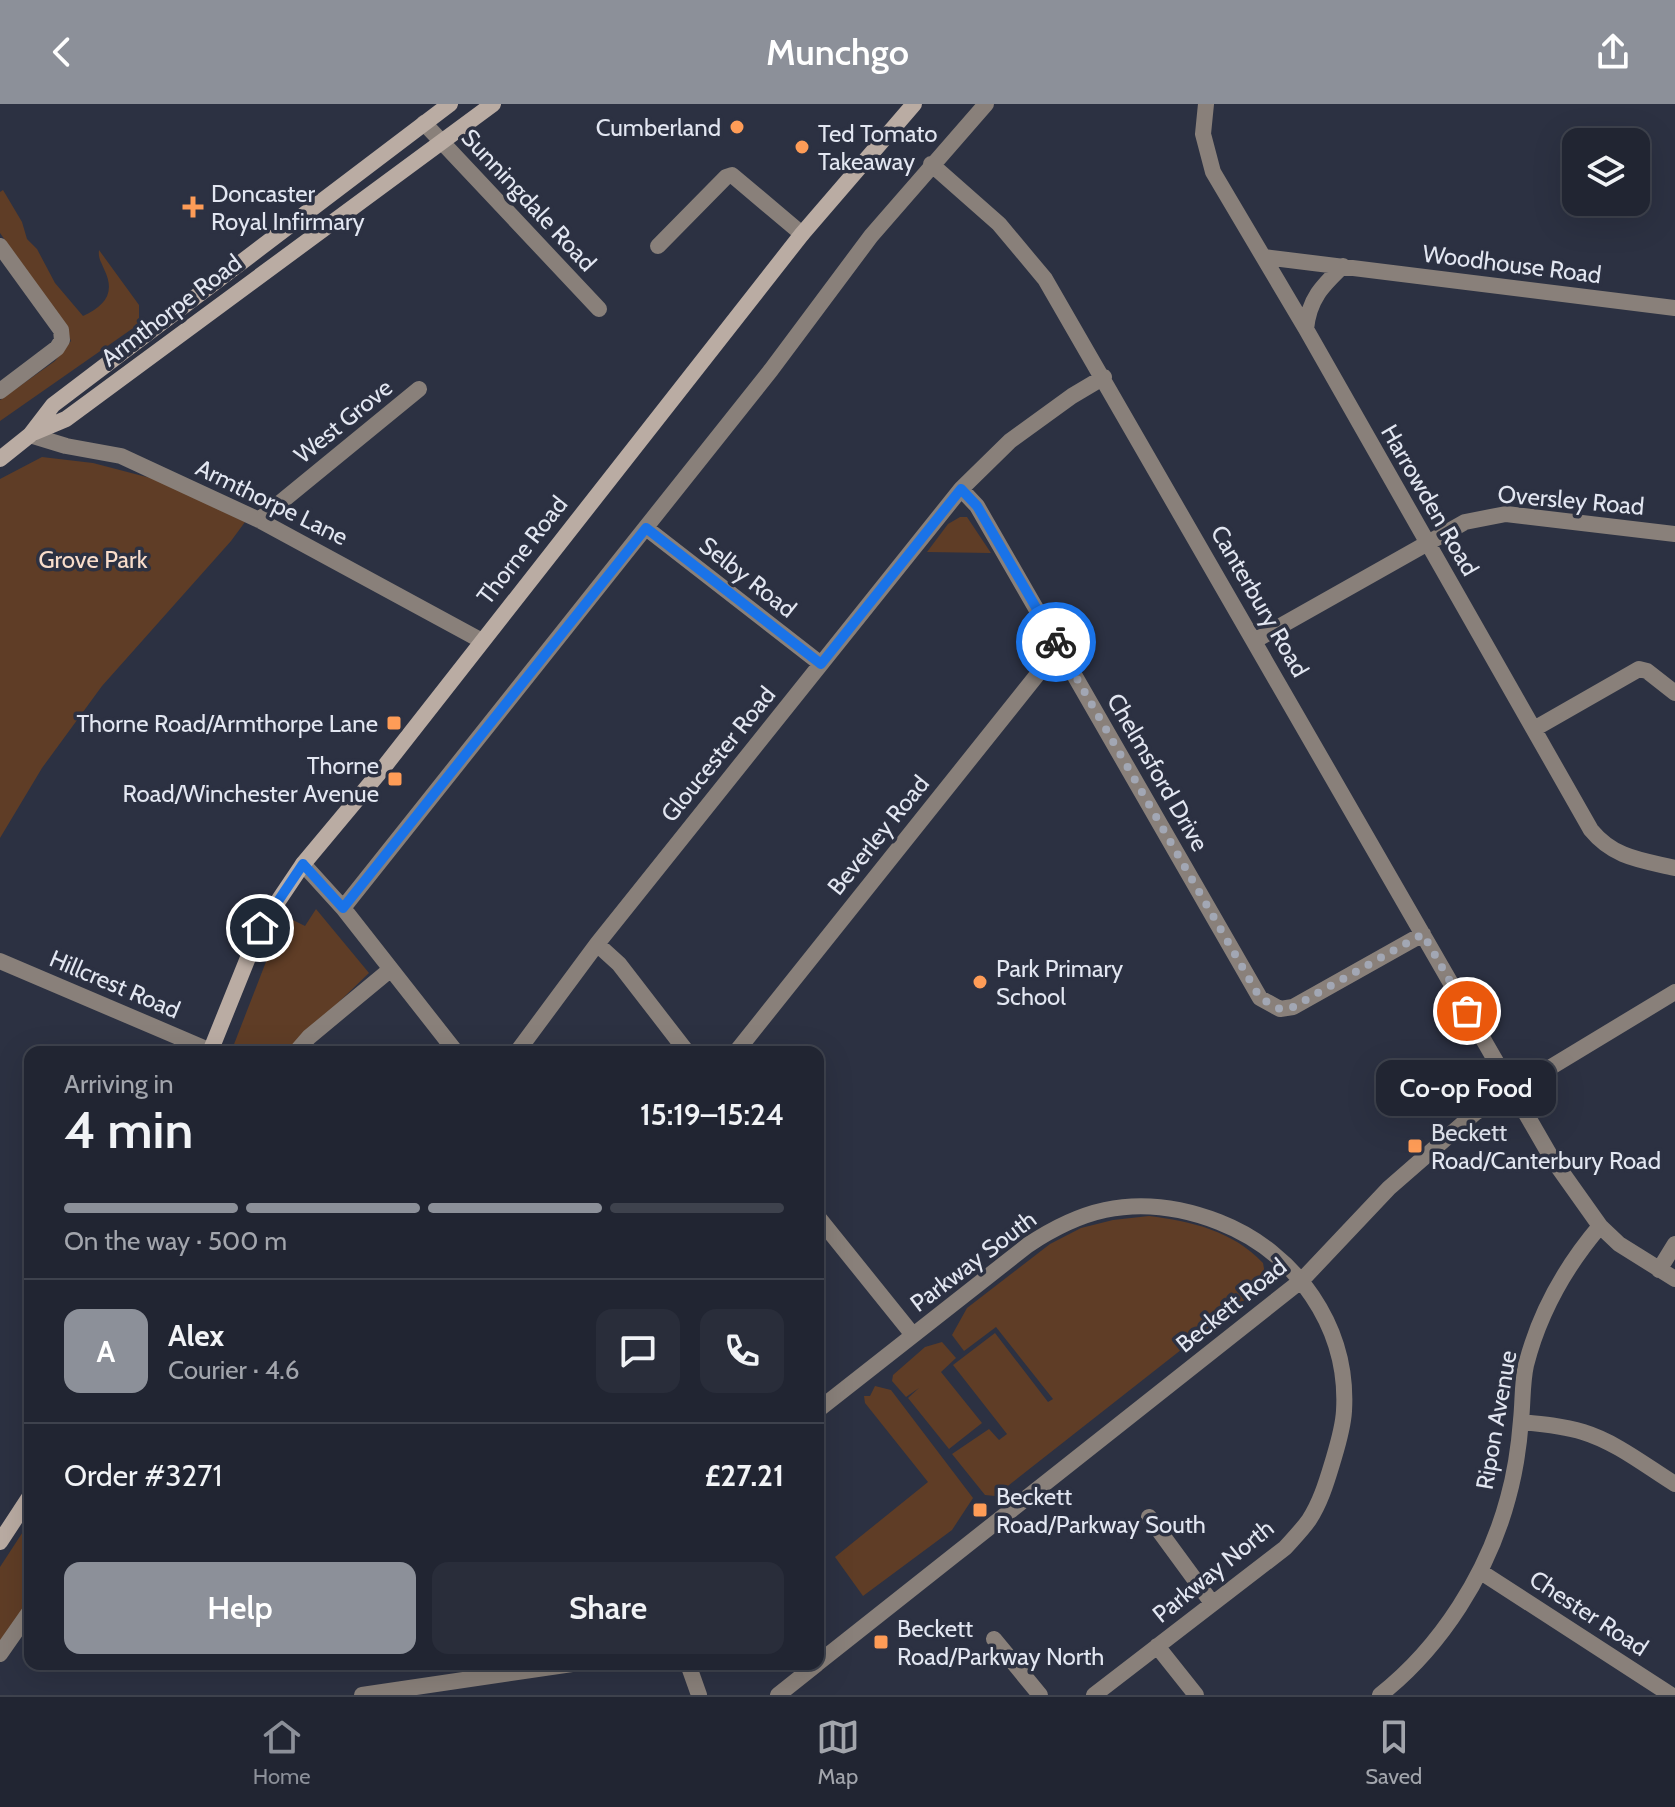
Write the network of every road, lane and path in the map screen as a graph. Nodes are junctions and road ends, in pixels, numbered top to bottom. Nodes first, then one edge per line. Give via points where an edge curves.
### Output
1 (450, 104) edge
2 (493, 104) edge
3 (914, 104) edge
4 (986, 104) edge
5 (1206, 104) edge
6 (424, 123) junction
7 (441, 141) junction
8 (931, 164) junction
9 (802, 234) junction
10 (0, 246) edge
11 (658, 246) dead end
12 (1264, 257) junction
13 (1343, 266) junction
14 (1675, 308) edge
15 (599, 309) dead end
16 (1306, 329) junction
17 (1104, 377) junction
18 (419, 389) dead end
19 (0, 391) edge
20 (30, 435) junction
21 (0, 459) edge
22 (961, 489) junction
23 (259, 520) junction
24 (646, 528) junction
25 (1675, 534) edge
26 (1426, 542) junction
27 (482, 641) junction
28 (1254, 641) junction
29 (1061, 650) junction
30 (821, 664) junction
31 (1675, 693) edge
32 (1534, 729) junction
33 (303, 864) junction
34 (1675, 868) edge
35 (343, 908) junction
36 (1423, 934) junction
37 (597, 944) junction
38 (0, 961) edge
39 (391, 969) junction
40 (1675, 992) edge
41 (199, 1046) edge
42 (213, 1046) edge
43 (301, 1046) edge
44 (451, 1046) edge
45 (521, 1046) edge
46 (682, 1046) edge
47 (741, 1046) edge
48 (1512, 1089) junction
49 (824, 1224) edge
50 (1600, 1226) junction
51 (1675, 1244) edge
52 (1659, 1270) junction
53 (1675, 1279) edge
54 (1302, 1280) junction
55 (913, 1335) junction
56 (824, 1405) edge
57 (1521, 1422) junction
58 (1675, 1484) edge
59 (24, 1505) edge
60 (1149, 1517) dead end
61 (0, 1542) edge
62 (1481, 1572) junction
63 (1212, 1603) junction
64 (24, 1620) edge
65 (994, 1639) dead end
66 (1157, 1646) junction
67 (0, 1654) edge
68 (824, 1657) edge
69 (531, 1670) edge
70 (690, 1670) edge
71 (808, 1670) edge
72 (1386, 1693) edge
73 (362, 1695) edge
74 (699, 1695) edge
75 (778, 1695) edge
76 (1040, 1695) edge
77 (1094, 1695) edge
78 (1196, 1695) edge
79 (1671, 1695) edge

1 - 6 street, Armthorpe Road
2 - 7 street, Armthorpe Road
3 - 9 street, Thorne Road
4 - 8 street
5 - 12 street, Harrowden Road via 1203,134 1213,172
6 - 7 street, Sunningdale Road
6 - 20 street, Armthorpe Road via 53,405
7 - 15 street, Sunningdale Road
7 - 20 street, Armthorpe Road via 66,419
8 - 17 street, Canterbury Road via 1023,251
8 - 24 street
9 - 11 street via 732,175
9 - 27 street, Thorne Road
10 - 19 street, Armthorpe Road via 61,330 62,340
12 - 13 street, Woodhouse Road
12 - 16 street, Harrowden Road
13 - 14 street, Woodhouse Road
13 - 16 street via 1313,298
16 - 26 street, Harrowden Road
17 - 22 street via 1010,441
17 - 28 street, Canterbury Road
18 - 23 street, West Grove
20 - 21 street, Armthorpe Road
20 - 23 street, Armthorpe Lane via 121,456
22 - 29 street, Chelmsford Drive via 977,506
22 - 30 street, Gloucester Road
23 - 27 street, Armthorpe Lane
24 - 30 street, Selby Road
24 - 35 street
25 - 26 street, Oversley Road via 1506,514 1465,522
26 - 28 street, Oversley Road
26 - 32 street, Harrowden Road
27 - 33 street, Thorne Road
28 - 36 street, Canterbury Road
29 - 36 street, Chelmsford Drive via 1260,998 1280,1009 1293,1007
29 - 47 street, Beverley Road
30 - 37 street, Gloucester Road
31 - 32 street via 1639,669
32 - 34 street, Harrowden Road via 1603,844 1637,860
33 - 35 street
33 - 42 street, Thorne Road via 260,928
35 - 39 street
36 - 48 street, Canterbury Road
37 - 45 street, Gloucester Road
37 - 46 street via 619,964
38 - 41 street, Hillcrest Road
39 - 43 street
39 - 44 street
40 - 48 street, Beckett Road
48 - 50 street, Canterbury Road
48 - 54 street, Beckett Road via 1475,1113 1389,1188
49 - 55 street
50 - 52 street, Canterbury Road
50 - 57 street, Ripon Avenue via 1553,1294 1537,1333 1526,1366
51 - 52 street
52 - 53 street, Canterbury Road
54 - 55 street, Parkway South via 1258,1241 1205,1216 1133,1206 1052,1230
54 - 63 street, Parkway North via 1337,1343 1344,1412 1339,1441 1308,1522 1285,1548
54 - 68 street, Beckett Road
55 - 56 street, Parkway South
57 - 58 street via 1586,1433
57 - 62 street, Ripon Avenue via 1508,1498
59 - 61 street
60 - 63 street
62 - 72 street, Ripon Avenue via 1434,1639
62 - 79 street, Chester Road
63 - 66 street, Parkway North
64 - 67 street
65 - 76 street
66 - 77 street, Parkway North
66 - 78 street
69 - 73 street
70 - 74 street
71 - 75 street, Beckett Road

